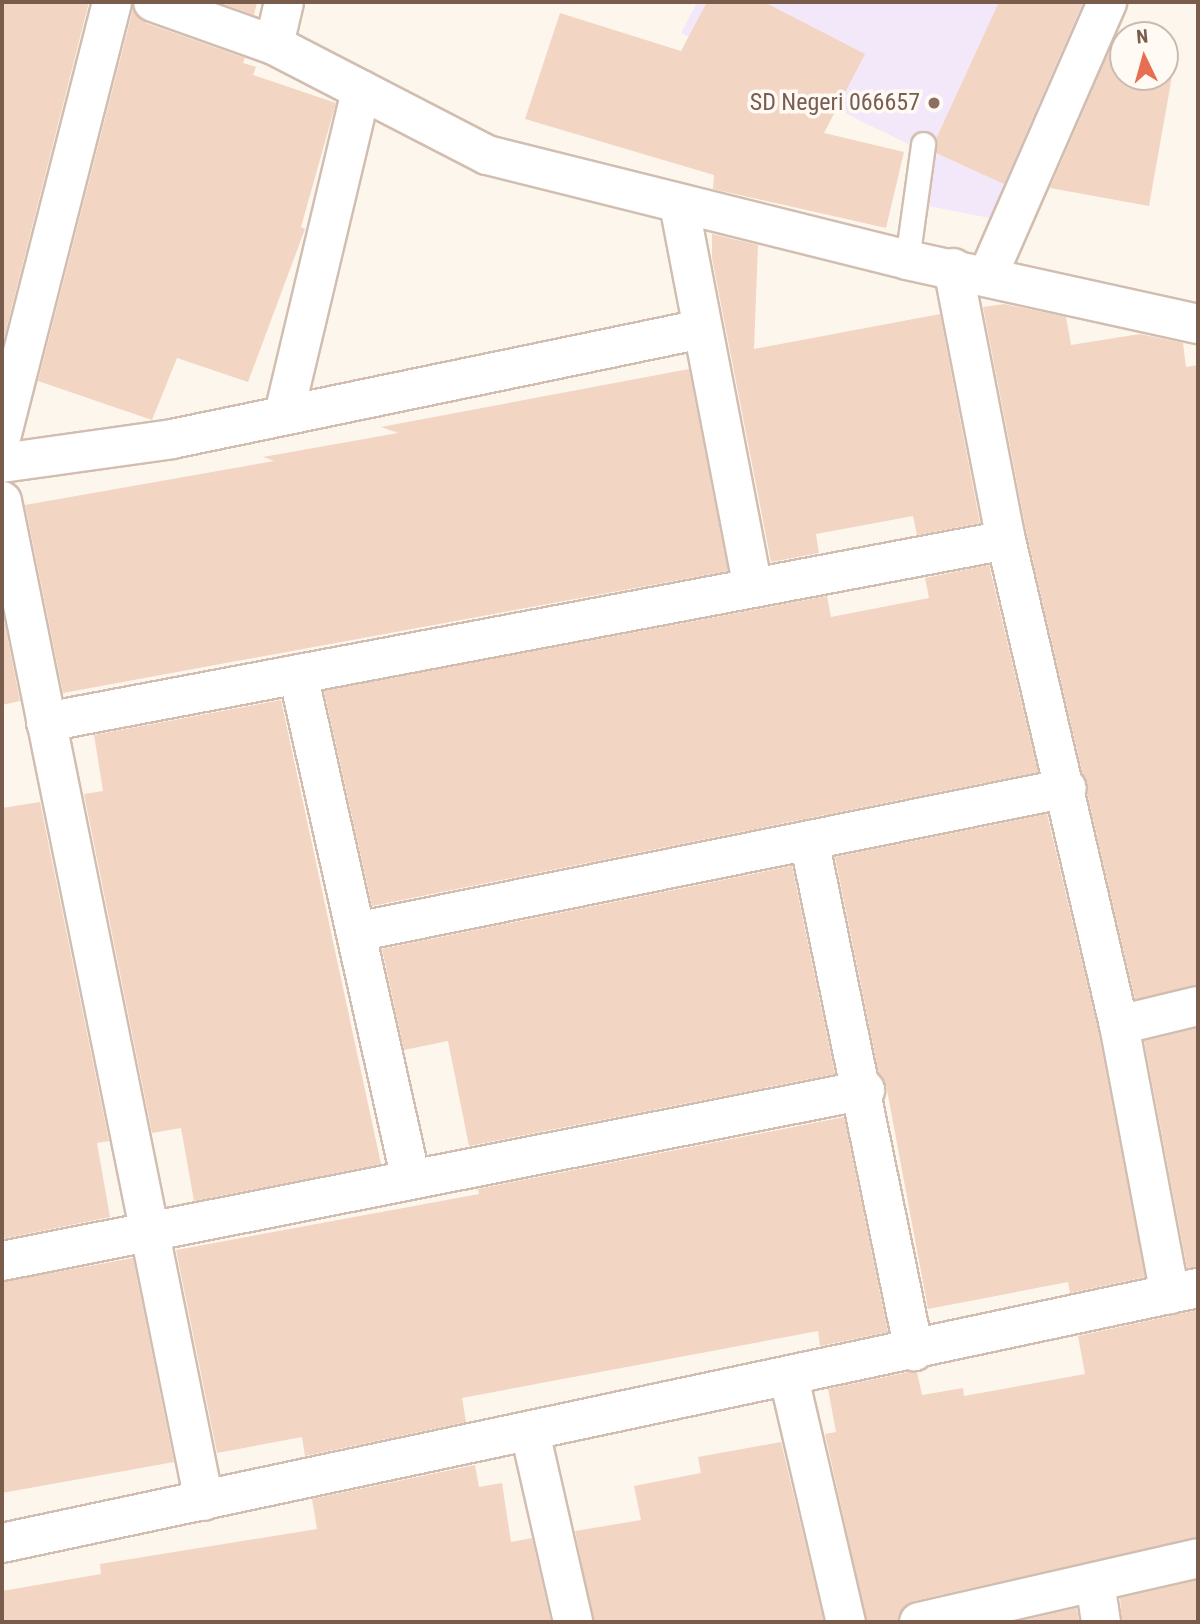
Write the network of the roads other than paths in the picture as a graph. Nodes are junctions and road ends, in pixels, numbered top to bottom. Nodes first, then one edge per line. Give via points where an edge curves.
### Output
1 (112, 2) edge
2 (153, 2) edge
3 (284, 2) edge
4 (1107, 2) edge
5 (274, 45) junction
6 (362, 90) junction
7 (923, 144) dead end
8 (679, 204) junction
9 (907, 260) junction
10 (970, 272) junction
11 (1198, 324) edge
12 (702, 329) junction
13 (284, 414) junction
14 (2, 434) edge
15 (2, 463) edge
16 (2, 501) edge
17 (1006, 540) junction
18 (753, 587) junction
19 (298, 674) junction
20 (46, 722) junction
21 (1067, 788) junction
22 (810, 840) junction
23 (355, 932) junction
24 (1198, 1006) edge
25 (1119, 1025) junction
26 (865, 1090) junction
27 (411, 1180) junction
28 (148, 1231) junction
29 (2, 1261) edge
30 (1184, 1291) edge
31 (914, 1351) junction
32 (789, 1378) junction
33 (530, 1432) junction
34 (204, 1501) junction
35 (2, 1542) edge
36 (1198, 1558) edge
37 (1095, 1582) junction
38 (573, 1622) edge
39 (846, 1622) edge
40 (919, 1622) edge
41 (1101, 1622) edge

1 - 14 street
2 - 5 street
3 - 5 street
4 - 10 street
5 - 6 street
6 - 8 street via 488,155
6 - 13 street
7 - 9 lane
8 - 9 street
8 - 12 street
9 - 10 street
10 - 11 street
10 - 17 street
12 - 13 street
12 - 18 street
13 - 15 street via 79,456
16 - 20 street
17 - 18 street
17 - 21 street
18 - 19 street
19 - 20 street
19 - 23 street
20 - 28 street
21 - 22 street
21 - 25 street
22 - 23 street
22 - 26 street
23 - 27 street
24 - 25 street
25 - 30 street
26 - 27 street
26 - 31 street
27 - 28 street
28 - 29 street
28 - 34 street
30 - 31 street
31 - 32 street
32 - 33 street
32 - 39 street
33 - 34 street
33 - 38 street
34 - 35 street
36 - 37 street
37 - 40 street
37 - 41 street

